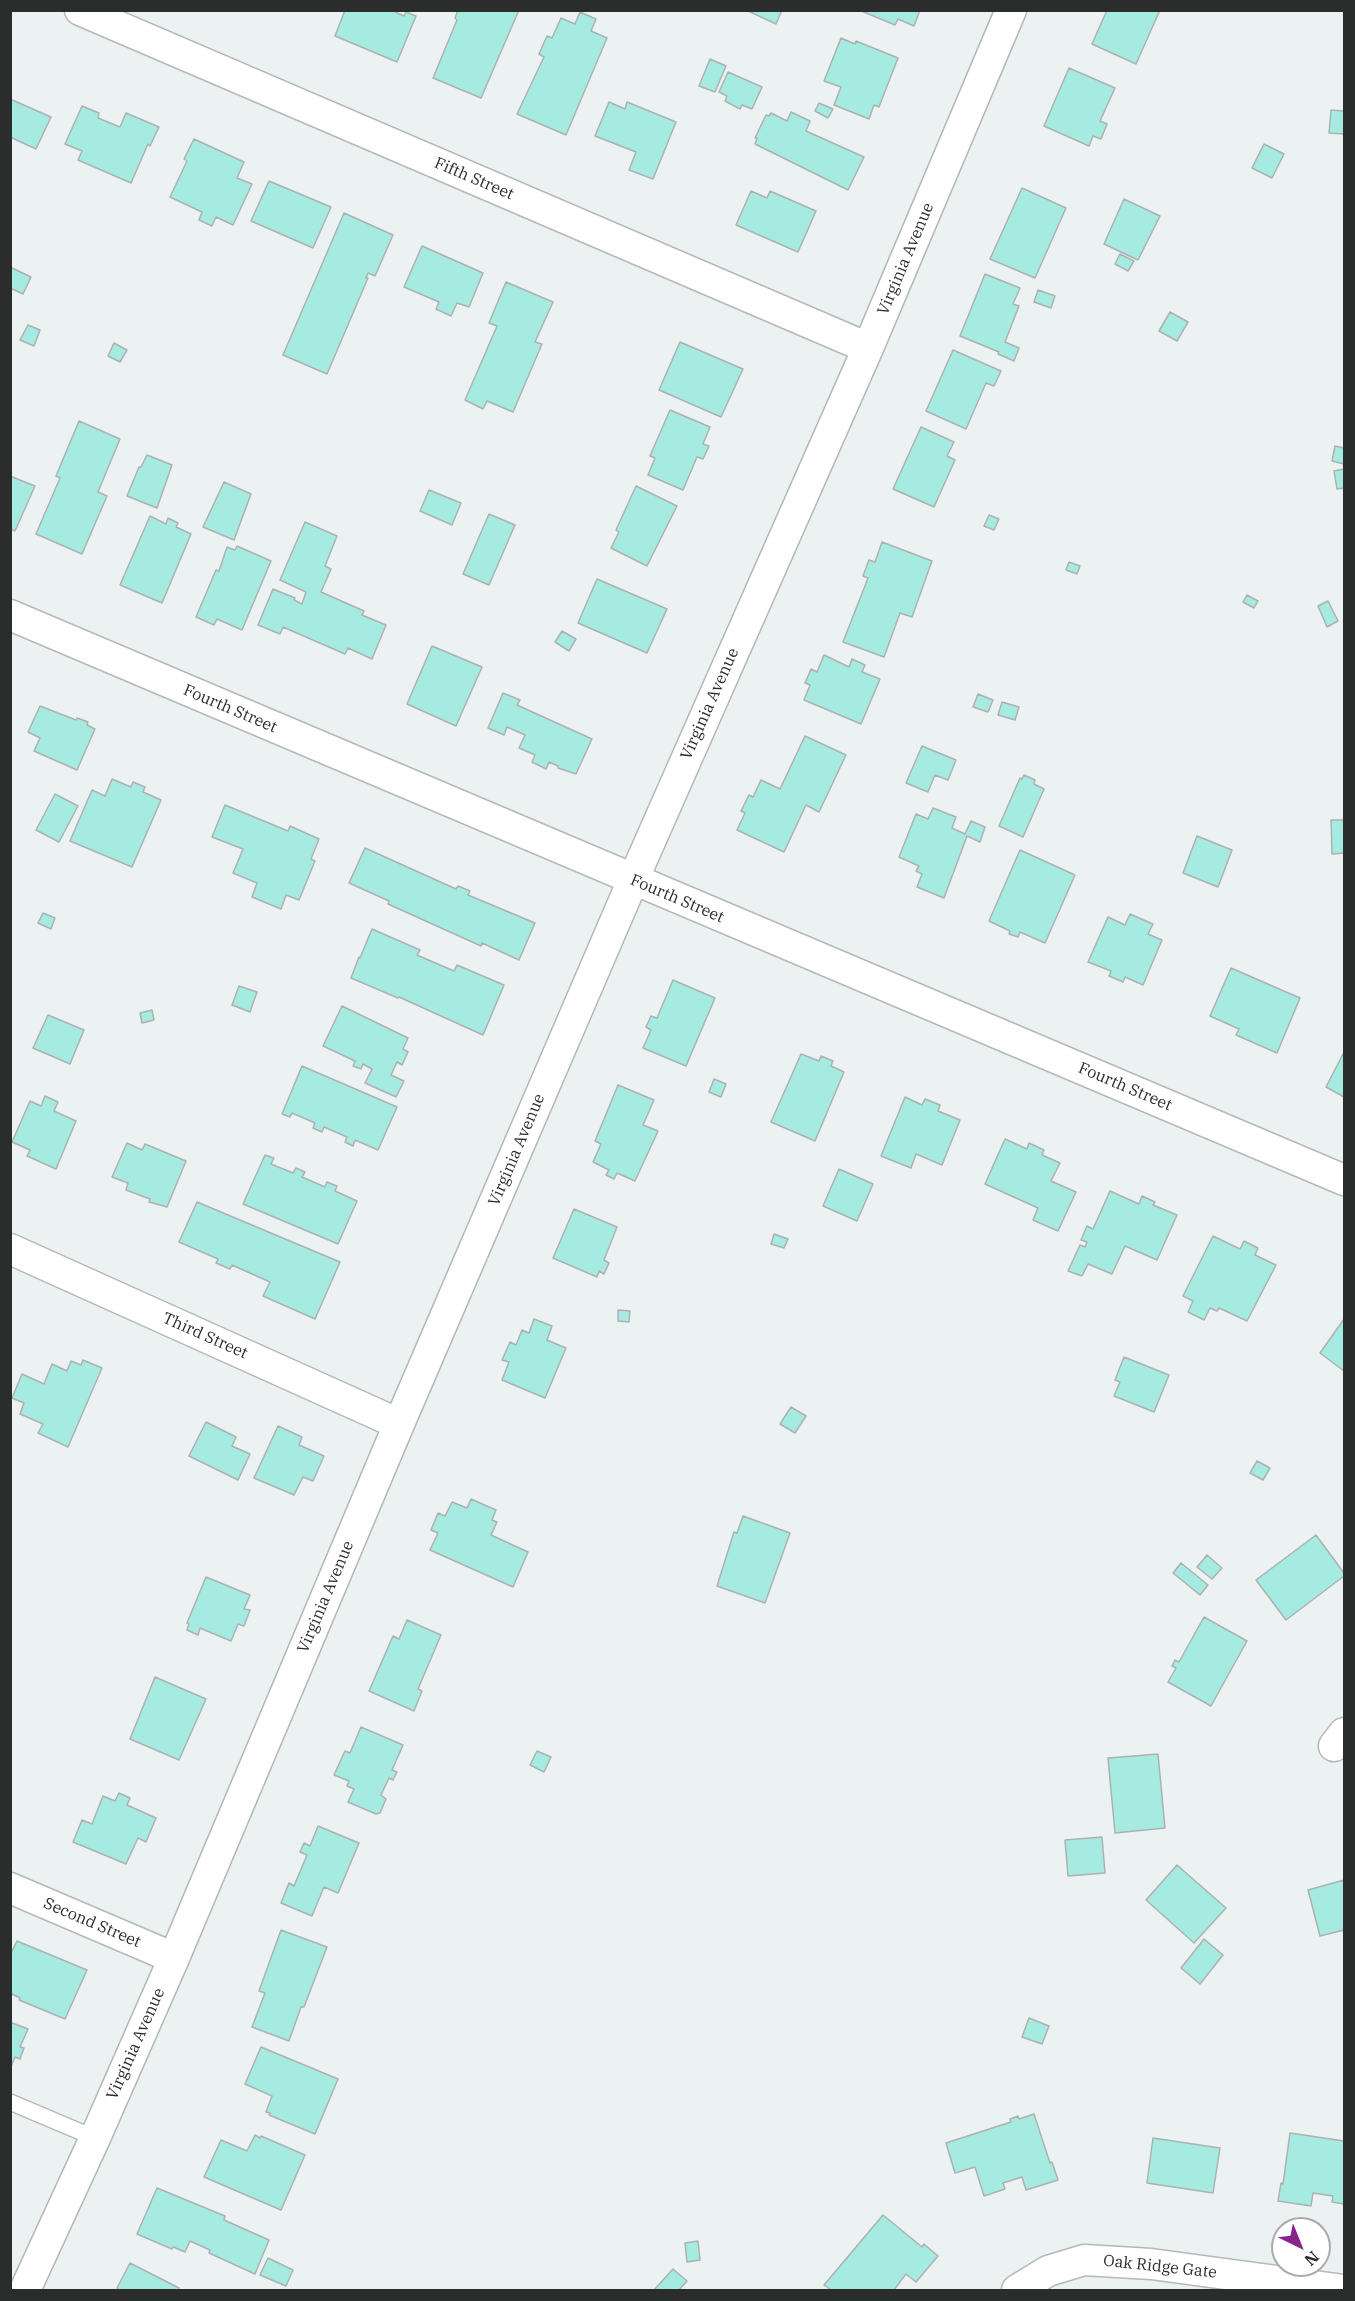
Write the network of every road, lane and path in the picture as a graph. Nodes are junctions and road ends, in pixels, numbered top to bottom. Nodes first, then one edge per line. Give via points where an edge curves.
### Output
1 (80, 10) edge
2 (1011, 10) edge
3 (868, 348) junction
4 (10, 615) edge
5 (633, 880) junction
6 (1344, 1179) edge
7 (10, 1249) edge
8 (399, 1424) junction
9 (10, 1888) edge
10 (174, 1958) junction
11 (10, 2102) edge
12 (95, 2138) junction
13 (26, 2290) edge
14 (1017, 2290) edge
15 (1344, 2290) edge

1 - 3 street, Fifth Street
2 - 3 street, Virginia Avenue
3 - 5 street, Virginia Avenue
4 - 5 street, Fourth Street
5 - 6 street, Fourth Street
5 - 8 street, Virginia Avenue
7 - 8 street, Third Street
8 - 10 street, Virginia Avenue
9 - 10 street, Second Street
10 - 12 street, Virginia Avenue
11 - 12 lane
12 - 13 street, Virginia Avenue
14 - 15 street, Oak Ridge Gate via 1048,2271 1084,2260 1151,2264

